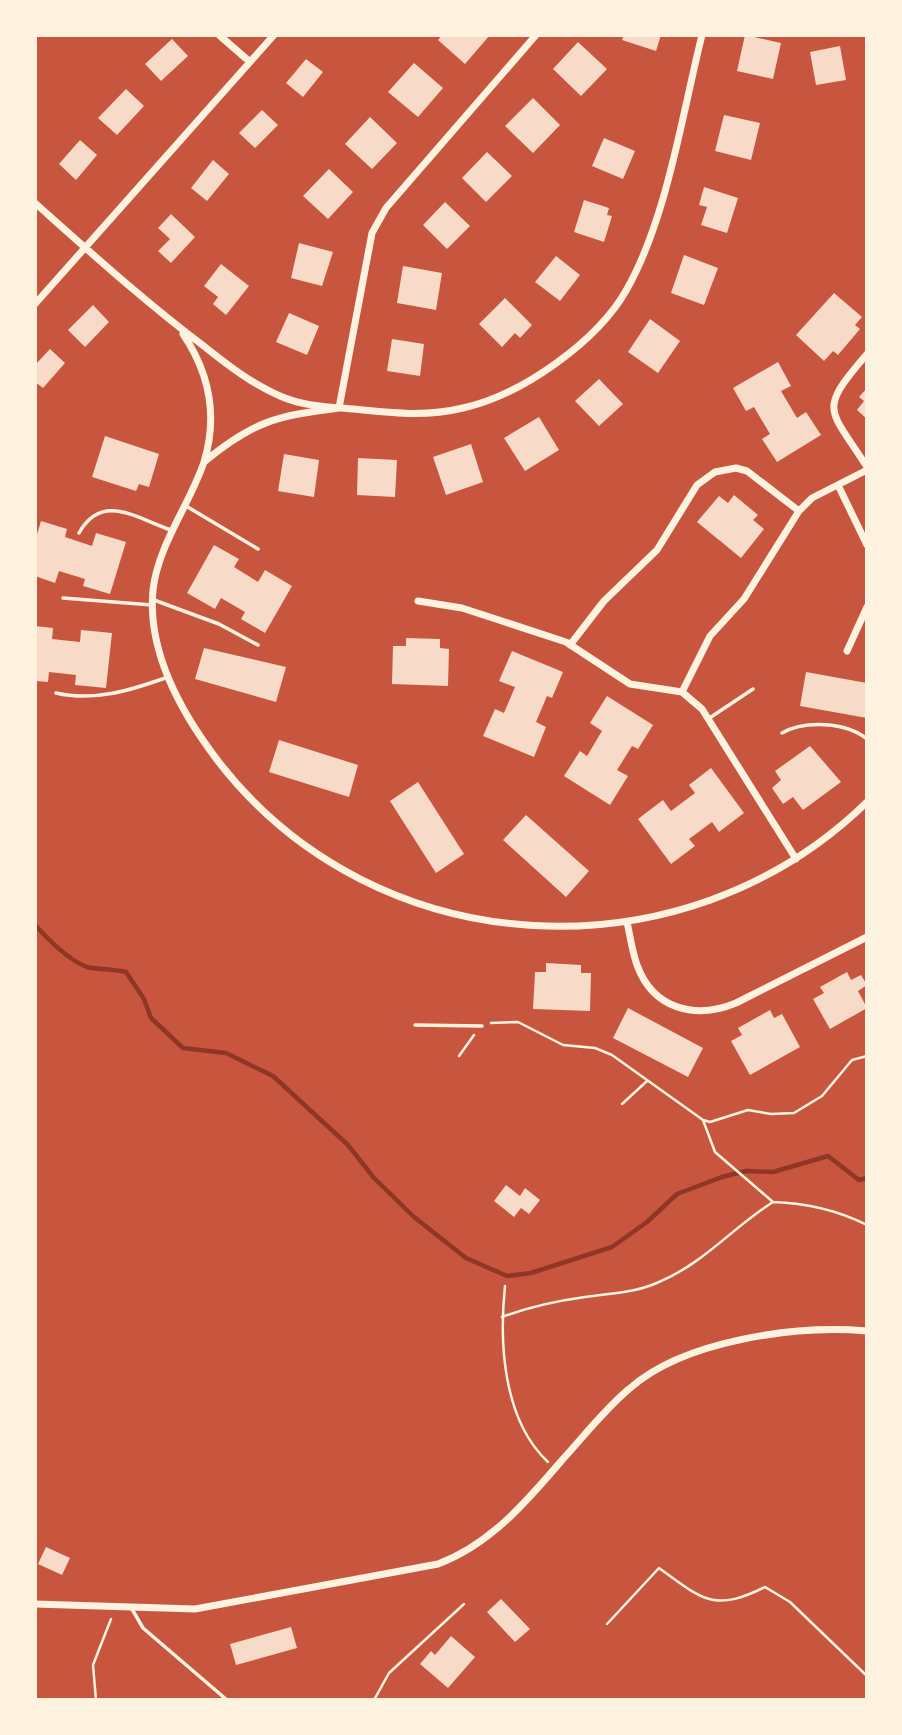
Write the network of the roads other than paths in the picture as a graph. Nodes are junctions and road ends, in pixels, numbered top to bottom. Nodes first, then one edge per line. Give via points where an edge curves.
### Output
1 (219, 35) edge
2 (274, 35) edge
3 (536, 35) edge
4 (702, 35) edge
5 (250, 62) junction
6 (35, 203) edge
7 (84, 247) junction
8 (35, 304) edge
9 (178, 327) junction
10 (867, 354) edge
11 (339, 408) junction
12 (204, 462) junction
13 (867, 468) edge
14 (838, 485) junction
15 (186, 506) junction
16 (799, 511) junction
17 (174, 531) junction
18 (79, 533) dead end
19 (867, 545) edge
20 (258, 549) dead end
21 (63, 597) dead end
22 (418, 601) dead end
23 (154, 603) junction
24 (867, 607) edge
25 (258, 645) dead end
26 (570, 645) junction
27 (847, 651) dead end
28 (168, 677) junction
29 (752, 689) dead end
30 (56, 692) dead end
31 (682, 692) junction
32 (708, 719) junction
33 (782, 733) dead end
34 (867, 739) edge
35 (867, 802) edge
36 (796, 859) junction
37 (627, 922) junction
38 (867, 937) edge
39 (415, 1025) dead end
40 (482, 1026) road end
41 (867, 1331) edge
42 (35, 1604) edge
43 (131, 1607) junction
44 (227, 1700) edge

1 - 5 street
2 - 5 street
3 - 11 street via 386,208 372,233
4 - 11 street via 643,257 625,292 600,323 538,376 464,408 411,415
5 - 7 street
6 - 7 street
7 - 8 street
7 - 9 street
9 - 11 street via 258,385 304,404
9 - 12 street via 199,357 208,391 212,435
10 - 13 street via 840,385 832,404
11 - 12 street via 281,415 261,423 241,432
12 - 15 street
13 - 14 street
14 - 16 street via 812,498
14 - 19 street
15 - 17 street
15 - 20 lane
16 - 26 street via 747,471 715,472 697,485 657,550 604,601
16 - 31 street via 744,599 710,636
17 - 18 lane via 111,509 98,510
17 - 23 street via 153,589
21 - 23 lane
22 - 26 street via 503,619
23 - 25 lane via 219,624
23 - 28 street via 156,634
24 - 27 street
26 - 31 street via 629,684
28 - 30 lane via 142,687 81,698
28 - 37 street via 194,729 233,780 272,820 325,858 428,907 473,919 587,928
29 - 32 lane
31 - 32 street
32 - 36 street
33 - 34 lane via 795,726 822,724
35 - 36 street
36 - 37 street via 698,905
37 - 38 street via 645,980 671,1004 700,1012 715,1012 736,1003
39 - 40 lane
41 - 43 street via 763,1335 671,1363 628,1389 531,1498 485,1538 438,1564 195,1609
42 - 43 street
43 - 44 lane via 143,1628

